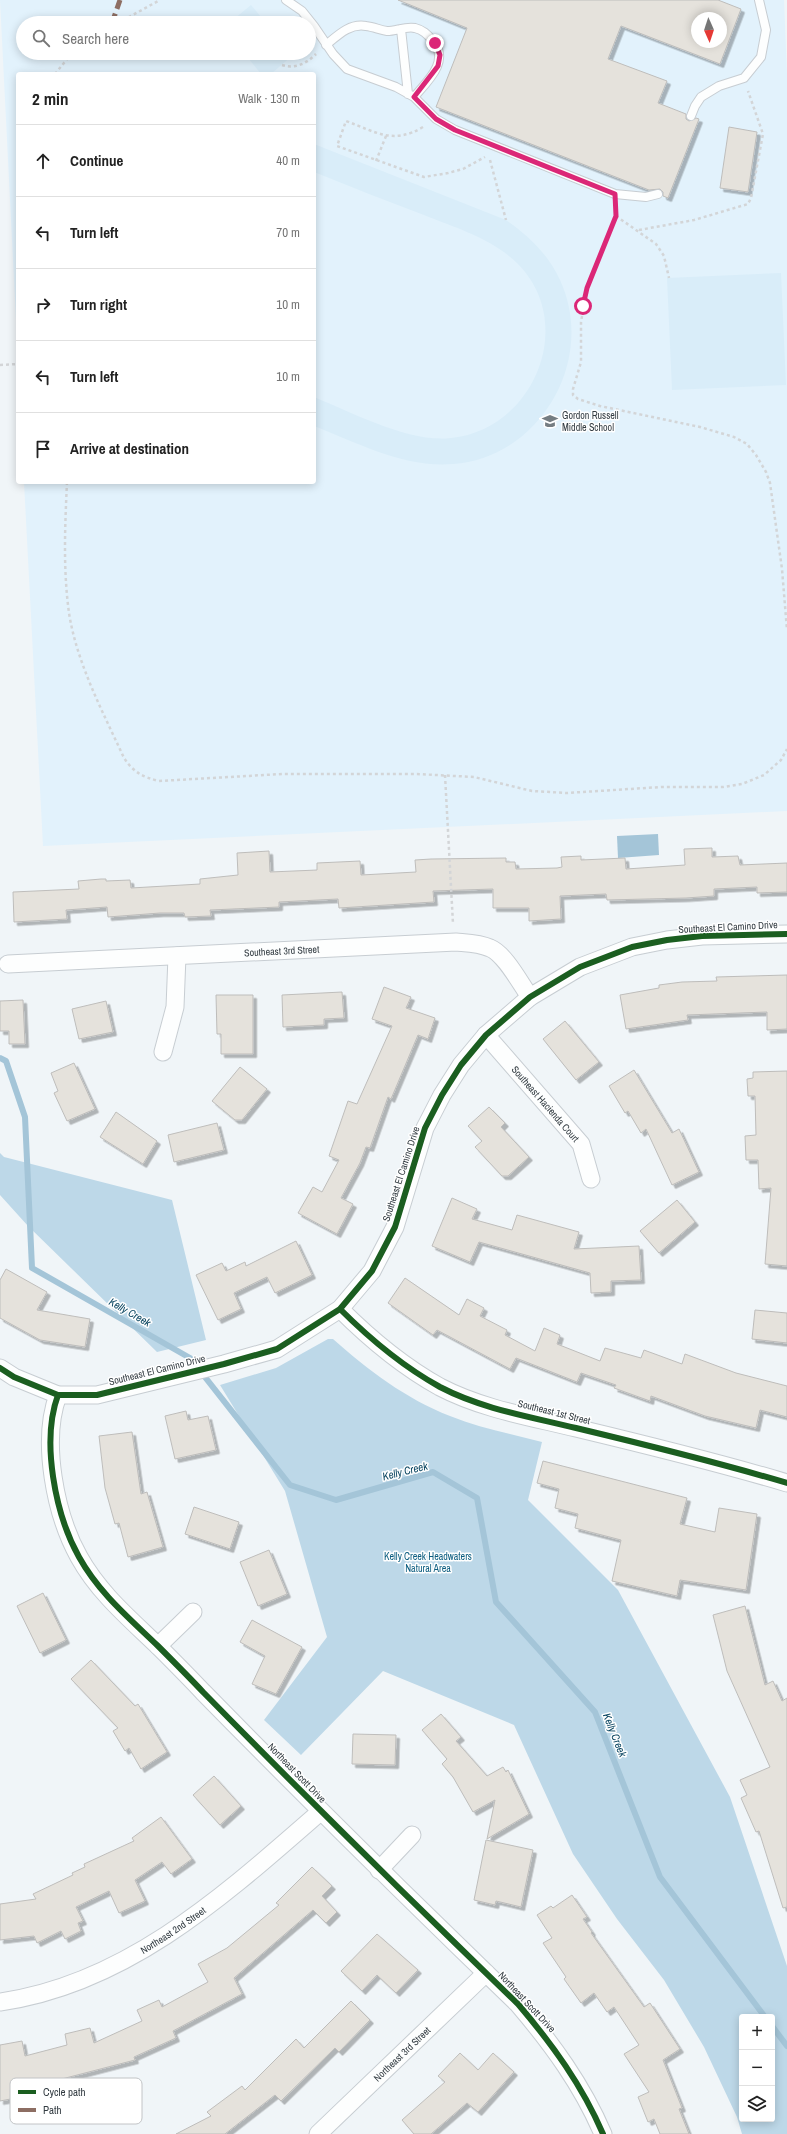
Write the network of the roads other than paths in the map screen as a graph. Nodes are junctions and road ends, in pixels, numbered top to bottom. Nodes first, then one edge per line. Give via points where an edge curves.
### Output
1 (286, 0) edge
2 (759, 0) edge
3 (305, 16) edge
4 (401, 29) junction
5 (316, 31) edge
6 (326, 45) junction
7 (411, 95) junction
8 (691, 116) dead end
9 (658, 194) dead end
10 (787, 934) edge
11 (177, 956) junction
12 (8, 964) dead end
13 (530, 997) junction
14 (486, 1035) junction
15 (163, 1052) dead end
16 (591, 1179) dead end
17 (340, 1309) junction
18 (0, 1368) edge
19 (58, 1394) junction
20 (787, 1483) edge
21 (193, 1612) dead end
22 (158, 1646) junction
23 (320, 1812) junction
24 (412, 1835) dead end
25 (379, 1870) junction
26 (486, 1973) junction
27 (0, 2002) edge
28 (318, 2134) edge
29 (603, 2134) edge

1 - 3 lane
2 - 8 lane via 766,30 761,57 744,78 719,86 701,98
4 - 6 lane via 388,31 355,26 341,32
4 - 7 lane
4 - 7 lane via 414,28 426,32 440,55 438,66
5 - 6 lane
6 - 7 lane via 347,69
7 - 9 lane via 436,119 455,130 615,194 646,197
10 - 13 street, Southeast El Camino Drive via 702,936 632,947 580,967
11 - 12 street, Southeast 3rd Street
11 - 13 street, Southeast 3rd Street via 446,943 477,944 492,948 503,958
11 - 15 street via 175,1007
13 - 14 street, Southeast El Camino Drive
14 - 16 street, Southeast Hacienda Court via 581,1144
14 - 17 street, Southeast El Camino Drive via 442,1094 425,1128 395,1227 372,1271
17 - 19 street, Southeast El Camino Drive via 277,1349 97,1395
17 - 20 street, Southeast 1st Street via 374,1342 395,1358 441,1387 489,1406 714,1462
18 - 19 street, Southeast El Camino Drive via 14,1377
19 - 22 street, Northeast Scott Drive via 52,1411 51,1445 55,1488 68,1535 78,1556 106,1596
21 - 22 street
22 - 23 street, Northeast Scott Drive
23 - 25 street, Northeast Scott Drive
23 - 27 street, Northeast 2nd Street via 242,1880 166,1937 103,1971 53,1989
24 - 25 street
25 - 26 street, Northeast Scott Drive
26 - 28 street, Northeast 3rd Street
26 - 29 street, Northeast Scott Drive via 518,2004 547,2038 573,2076

